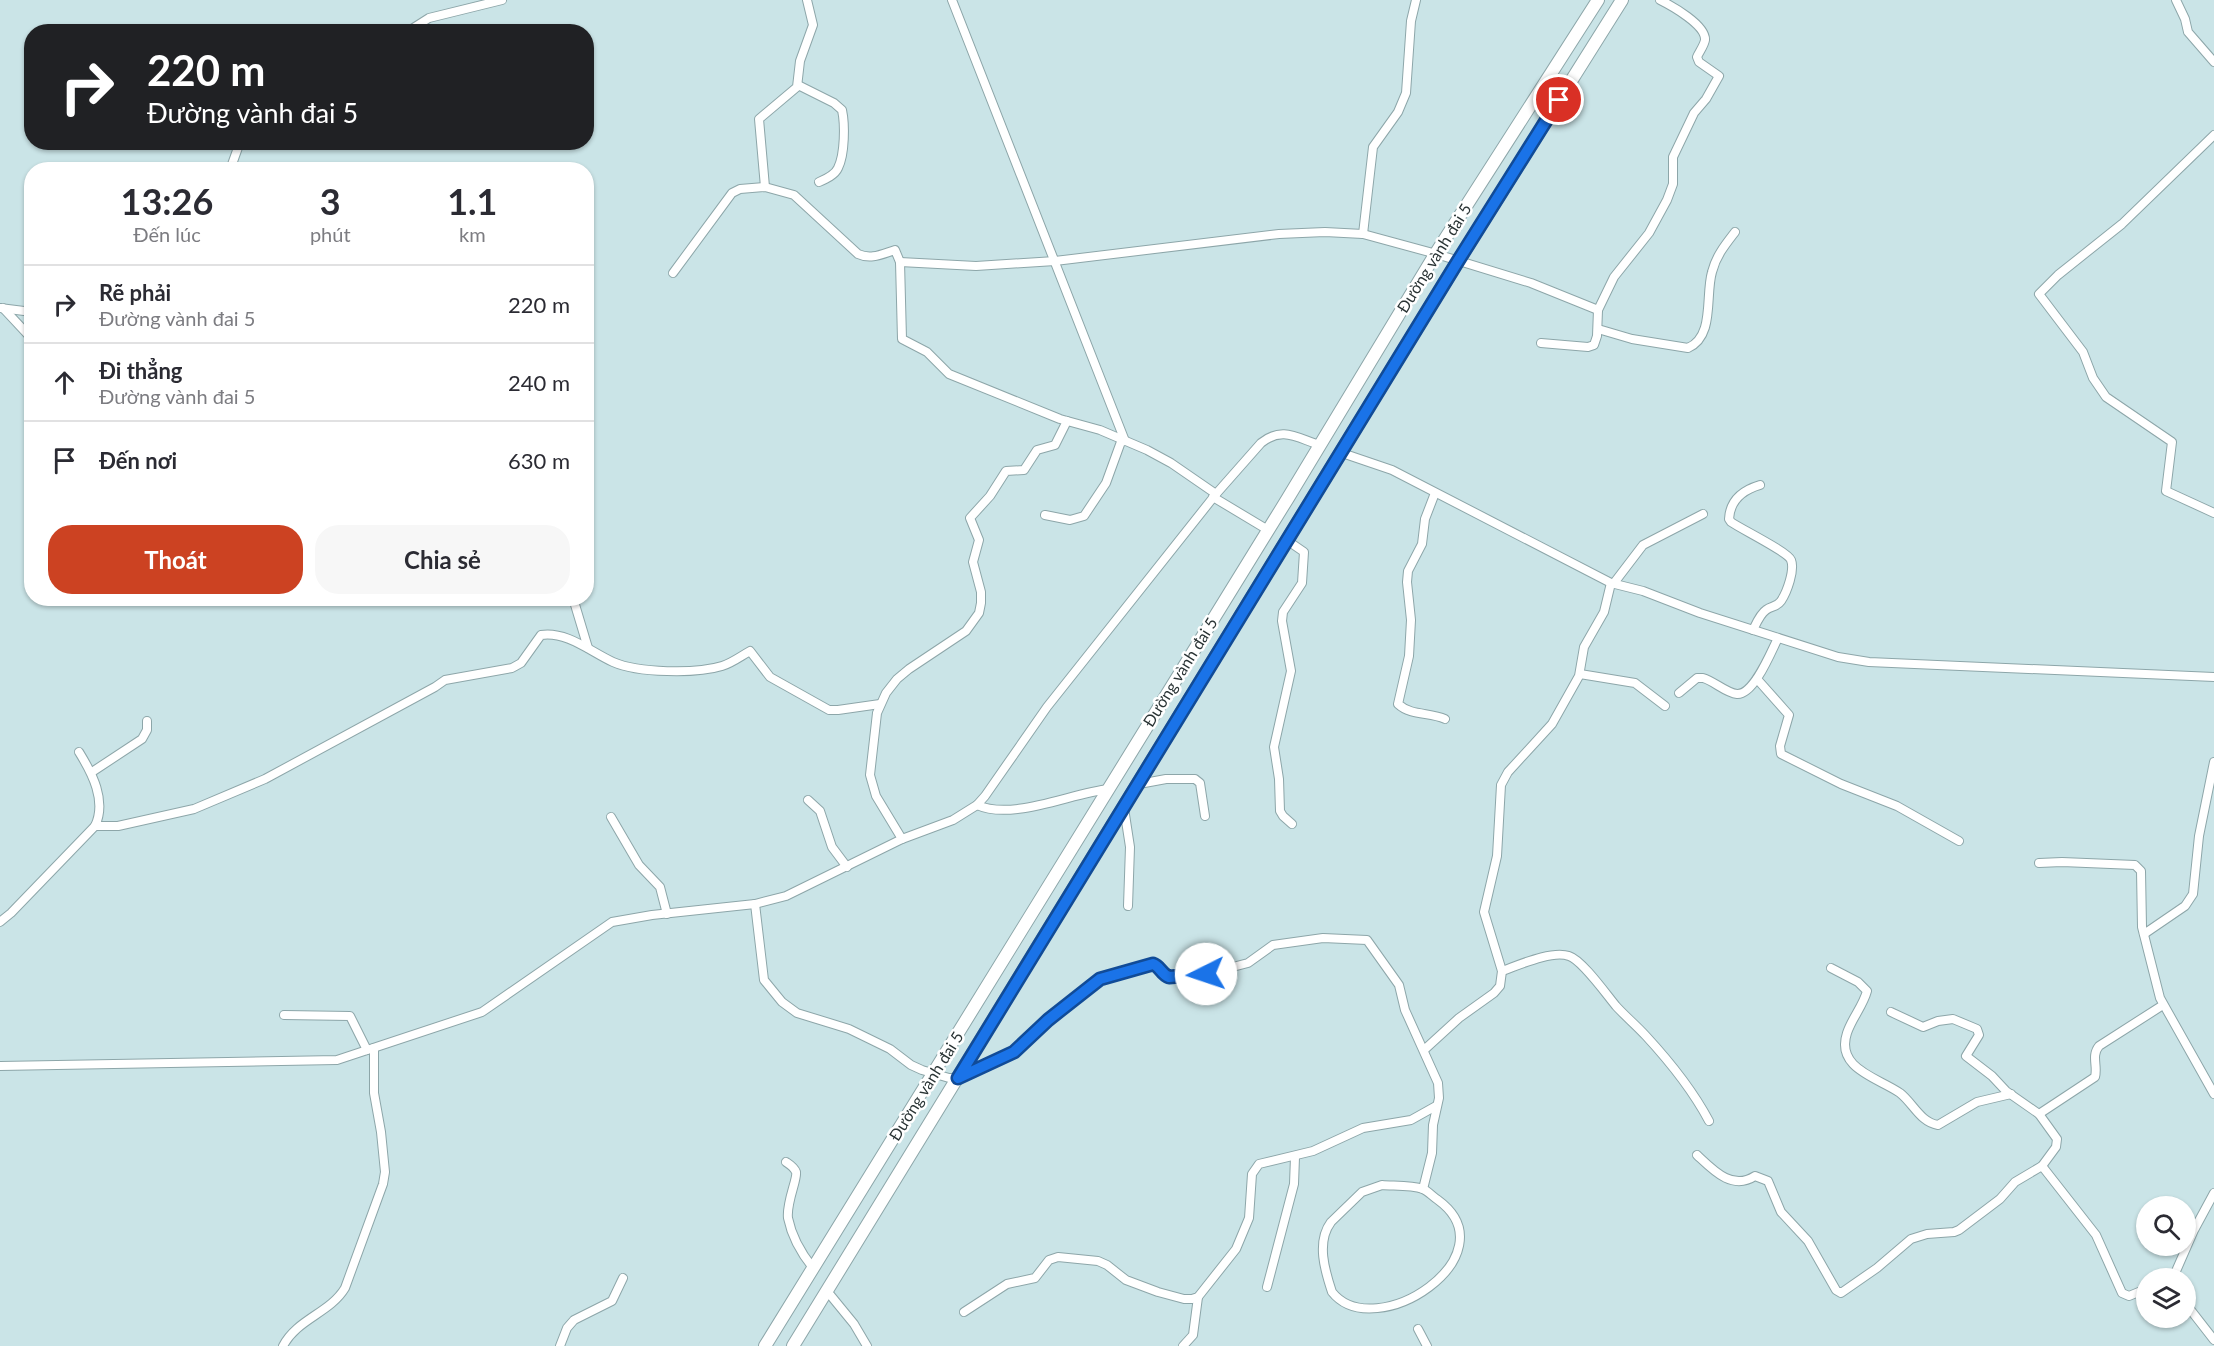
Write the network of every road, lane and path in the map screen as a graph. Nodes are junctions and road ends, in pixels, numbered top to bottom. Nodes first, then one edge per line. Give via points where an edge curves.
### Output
1 (502, 0) edge
2 (807, 0) edge
3 (952, 0) edge
4 (1416, 0) edge
5 (1598, 0) edge
6 (1622, 0) edge
7 (1660, 0) edge
8 (2176, 0) edge
9 (420, 24) edge
10 (2214, 62) edge
11 (798, 85) junction
12 (2214, 135) edge
13 (819, 182) dead end
14 (765, 187) junction
15 (1735, 232) dead end
16 (1363, 234) junction
17 (1436, 254) junction
18 (1055, 261) junction
19 (1458, 261) junction
20 (900, 262) junction
21 (673, 273) dead end
22 (1, 308) edge
23 (1598, 310) junction
24 (24, 311) edge
25 (1598, 329) junction
26 (24, 331) edge
27 (1541, 343) dead end
28 (1066, 421) junction
29 (1123, 440) junction
30 (1320, 445) junction
31 (1342, 453) junction
32 (1760, 485) dead end
33 (1435, 493) junction
34 (1214, 496) junction
35 (2214, 513) edge
36 (1702, 514) dead end
37 (1045, 515) dead end
38 (1268, 530) junction
39 (1288, 541) junction
40 (1612, 583) junction
41 (575, 606) edge
42 (1753, 630) junction
43 (1778, 638) junction
44 (588, 648) junction
45 (1580, 674) junction
46 (2214, 677) edge
47 (1757, 679) junction
48 (1679, 693) dead end
49 (880, 704) junction
50 (1665, 706) dead end
51 (1445, 719) dead end
52 (147, 721) dead end
53 (79, 752) dead end
54 (2214, 762) edge
55 (92, 772) junction
56 (1139, 784) junction
57 (1109, 789) junction
58 (808, 800) dead end
59 (976, 805) junction
60 (1124, 808) junction
61 (1205, 816) dead end
62 (611, 817) dead end
63 (1292, 824) dead end
64 (95, 826) junction
65 (902, 839) junction
66 (1959, 841) dead end
67 (2039, 863) dead end
68 (847, 867) junction
69 (755, 904) junction
70 (1128, 906) dead end
71 (667, 914) junction
72 (0, 922) edge
73 (2144, 934) junction
74 (1831, 968) dead end
75 (1502, 971) junction
76 (2163, 1005) junction
77 (1891, 1012) dead end
78 (284, 1015) dead end
79 (370, 1049) junction
80 (1424, 1050) junction
81 (0, 1066) edge
82 (933, 1074) junction
83 (958, 1078) junction
84 (2211, 1083) edge
85 (2011, 1094) junction
86 (2214, 1094) edge
87 (1436, 1106) junction
88 (2039, 1114) junction
89 (1709, 1121) dead end
90 (1697, 1155) dead end
91 (1295, 1156) junction
92 (786, 1162) dead end
93 (2042, 1166) junction
94 (1423, 1189) junction
95 (2214, 1193) edge
96 (813, 1268) junction
97 (2177, 1268) edge
98 (1455, 1276) dead end
99 (623, 1278) dead end
100 (1267, 1287) dead end
101 (827, 1291) junction
102 (2136, 1293) edge
103 (1198, 1297) junction
104 (1338, 1306) dead end
105 (964, 1312) dead end
106 (2196, 1317) edge
107 (1417, 1328) dead end
108 (2214, 1340) edge
109 (283, 1346) edge
110 (560, 1346) edge
111 (765, 1346) edge
112 (793, 1346) edge
113 (867, 1346) edge
114 (1184, 1346) edge
115 (1427, 1346) edge

1 - 9 street via 429,18
2 - 11 street via 813,25 800,61
3 - 18 street
4 - 16 street via 1406,93 1370,156
5 - 17 main road, Đường vành đai 5
6 - 19 main road, Đường vành đai 5
7 - 23 street via 1674,6 1701,29 1705,43 1697,55 1699,62 1719,76 1694,113 1673,157 1673,184 1667,200 1649,233 1614,277
8 - 10 street via 2188,32
11 - 13 street via 843,110 845,123 838,168
11 - 14 street via 759,119
12 - 35 street via 2122,224 2039,294 2083,352 2106,397 2172,442 2166,491
14 - 20 street via 794,195 858,254 872,257 895,250
14 - 21 street via 732,193
15 - 25 street via 1719,252 1712,269 1705,328 1692,346 1632,339
16 - 17 street
16 - 18 street via 1279,234
17 - 19 street
17 - 30 main road, Đường vành đai 5
18 - 20 street via 976,266
18 - 29 street
19 - 23 street via 1531,283
19 - 31 main road, Đường vành đai 5
20 - 28 street via 902,339 927,352 949,374
22 - 24 street
22 - 26 street
23 - 25 street
25 - 27 street via 1594,345 1588,347
28 - 29 street
28 - 49 street via 1055,445 1036,450 1024,470 1006,471 970,518 979,540 973,562 981,592 979,613 957,638 897,679
29 - 34 street via 1171,463
29 - 37 street via 1106,483 1084,516 1070,520
30 - 34 street via 1286,434 1269,436
30 - 38 main road, Đường vành đai 5
31 - 33 street via 1392,470
31 - 39 main road, Đường vành đai 5
32 - 42 street via 1737,498 1731,522 1783,551 1792,567 1780,602 1765,610
33 - 40 street
33 - 51 street via 1425,519 1422,544 1408,571 1409,656 1398,704 1413,712
34 - 38 street
34 - 59 street via 1047,707
36 - 40 street via 1643,545
38 - 57 main road, Đường vành đai 5
39 - 56 main road, Đường vành đai 5
39 - 63 street via 1304,552 1304,575 1283,612 1291,678 1274,747 1280,811
40 - 42 street
40 - 45 street via 1604,612 1584,647
41 - 44 street
42 - 43 street
43 - 46 street via 1869,662
43 - 47 street
44 - 49 street via 617,664 667,671 721,666 750,651 770,677 829,710
44 - 64 street via 557,635 542,635 521,663 512,668 445,680 258,782 185,813 118,826
45 - 50 street via 1635,683
45 - 75 street via 1552,724 1501,785 1497,855 1484,912
47 - 48 street via 1746,693 1739,694 1703,678 1697,678
47 - 66 street via 1789,715 1780,746 1782,754 1841,784 1897,806
49 - 65 street via 870,775 872,787
52 - 55 street via 142,739
53 - 55 street
54 - 73 street via 2199,836 2193,894 2186,906
55 - 64 street via 99,804
56 - 60 main road, Đường vành đai 5
56 - 61 street via 1195,779 1200,783
57 - 59 street via 1028,807 991,810
57 - 82 main road, Đường vành đai 5
58 - 68 street via 820,811 832,847
59 - 65 street via 953,820
60 - 70 street via 1130,847
60 - 83 main road, Đường vành đai 5
62 - 71 street via 639,865 660,887
64 - 72 street
65 - 68 street
67 - 73 street via 2139,867
68 - 69 street via 800,890
69 - 71 street
69 - 82 street via 764,980 782,1002 797,1013 849,1029
71 - 79 street via 612,922 492,1008
73 - 76 street
74 - 85 street via 1867,991 1846,1033 1849,1057 1862,1073 1903,1095 1925,1120 1938,1125 1977,1102
75 - 80 street via 1500,986 1494,993
75 - 89 street via 1562,954 1579,961 1676,1071
76 - 84 street
76 - 88 street via 2099,1046 2094,1055 2095,1077
77 - 85 street via 1923,1027 1953,1019 1977,1029 1979,1035 1966,1056
78 - 79 street via 350,1016
79 - 81 street via 327,1061
79 - 109 street via 385,1172 380,1196 340,1296 298,1326
80 - 83 street via 1405,1010 1399,985 1371,943 1362,939 1323,938 1273,945 1248,963 1206,974 1169,977 1153,964 1100,979 1014,1052
80 - 87 street via 1440,1090
82 - 83 street
82 - 96 main road, Đường vành đai 5
83 - 101 main road, Đường vành đai 5
84 - 86 street
85 - 88 street
87 - 91 street via 1411,1120 1363,1128 1320,1149
87 - 94 street via 1431,1161
88 - 93 street via 2057,1143
90 - 93 street via 1728,1180 1749,1180 1755,1176 1768,1182 1781,1212 1808,1241 1841,1293 1911,1239 1959,1230 2000,1199 2015,1182
91 - 100 street via 1294,1184
91 - 103 street via 1255,1167 1249,1218 1236,1249
92 - 96 street via 794,1168 796,1176 788,1200 788,1218 797,1246
93 - 102 street via 2096,1235 2122,1293
94 - 98 street via 1453,1215 1460,1260
94 - 104 street via 1371,1187 1330,1222 1325,1237 1324,1268
95 - 97 street
96 - 111 main road, Đường vành đai 5
99 - 110 street via 612,1301 574,1320
101 - 112 main road, Đường vành đai 5
101 - 113 street
103 - 105 street via 1184,1299 1158,1292 1126,1280 1098,1261 1058,1257 1049,1260 1035,1278 1007,1284
103 - 114 street via 1193,1335
106 - 108 street
107 - 115 street

